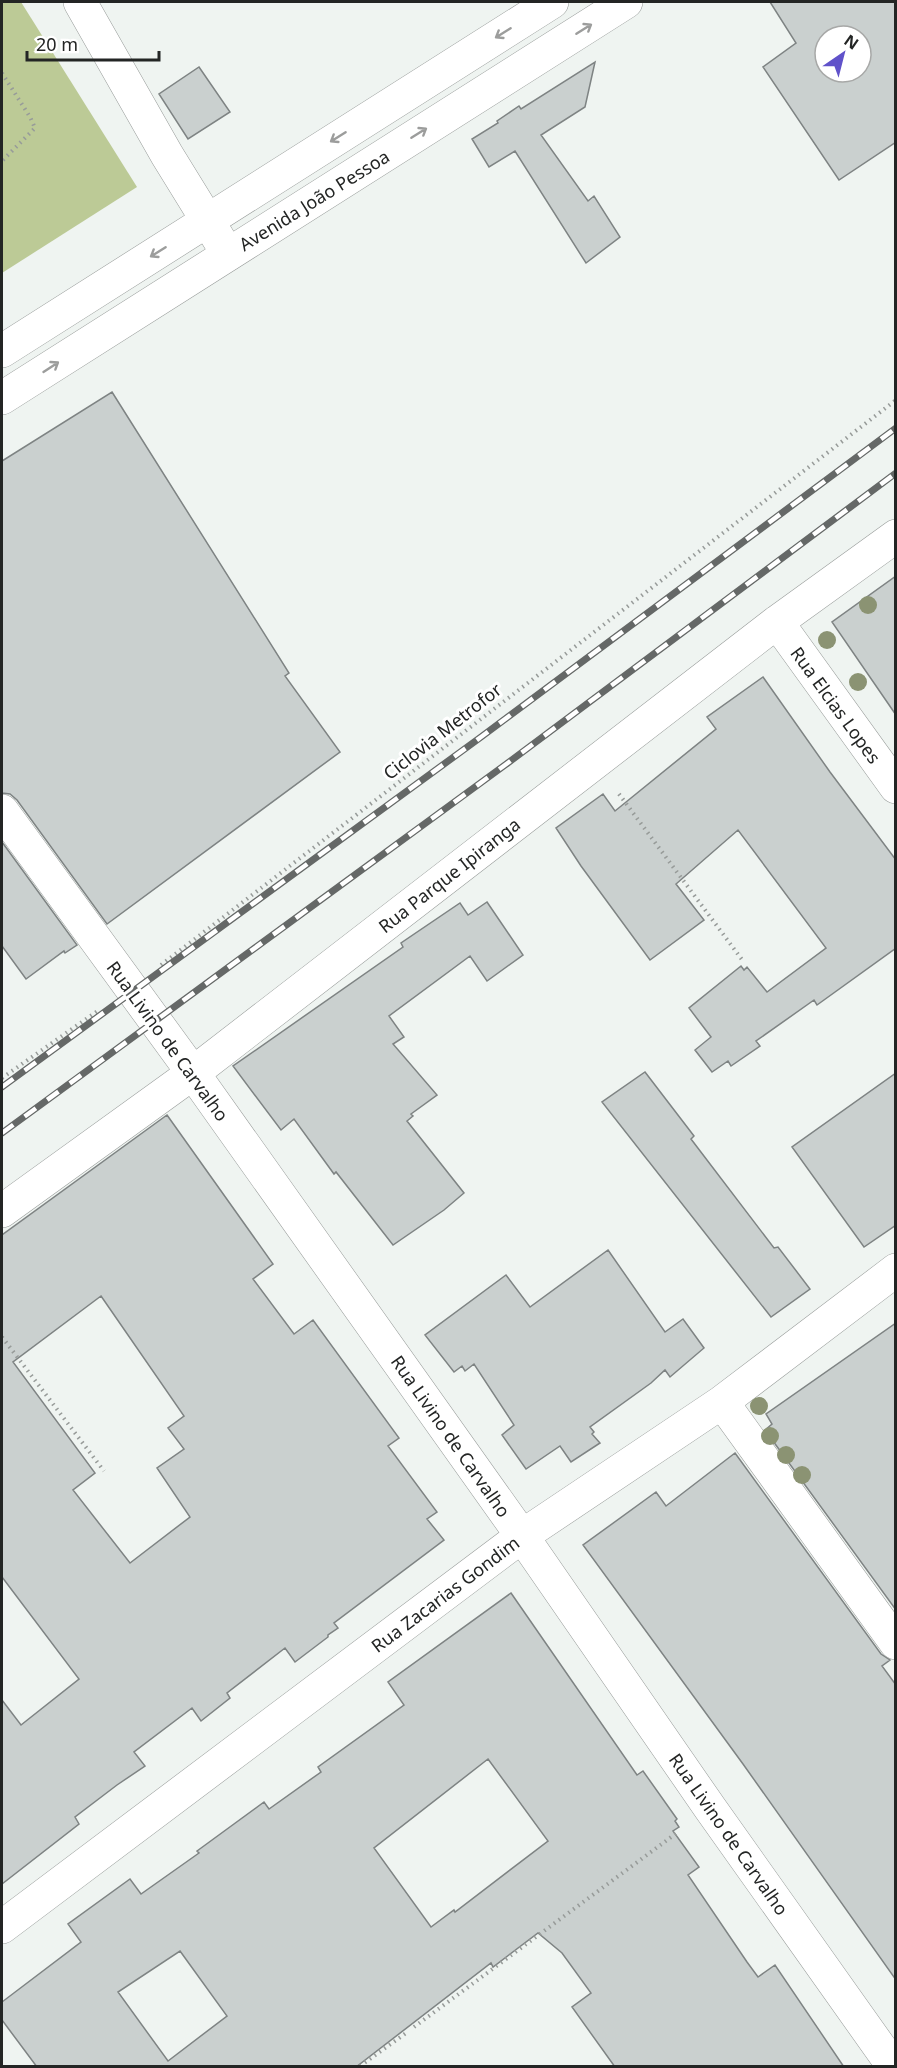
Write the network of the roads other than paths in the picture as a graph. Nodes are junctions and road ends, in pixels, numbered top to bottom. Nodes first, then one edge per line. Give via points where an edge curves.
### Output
1 (80, 2) edge
2 (552, 2) edge
3 (626, 2) edge
4 (207, 221) junction
5 (228, 254) junction
6 (2, 351) edge
7 (2, 398) edge
8 (896, 536) edge
9 (777, 622) junction
10 (896, 788) edge
11 (2, 811) edge
12 (193, 1073) junction
13 (2, 1211) edge
14 (896, 1270) edge
15 (722, 1402) junction
16 (522, 1536) junction
17 (896, 1643) edge
18 (2, 1927) edge
19 (893, 2067) edge

1 - 4 street
2 -> 4 street
5 -> 3 street, Avenida João Pessoa
4 - 5 street
4 -> 6 street
7 -> 5 street, Avenida João Pessoa
8 - 9 street, Rua Parque Ipiranga
9 - 10 street, Rua Elcias Lopes
9 - 12 street, Rua Parque Ipiranga
11 - 12 street, Rua Livino de Carvalho
12 - 13 street, Rua Parque Ipiranga
12 - 16 street, Rua Livino de Carvalho
14 - 15 street, Rua Zacarias Gondim
15 - 16 street, Rua Zacarias Gondim
15 - 17 street
16 - 18 street, Rua Zacarias Gondim
16 - 19 street, Rua Livino de Carvalho

